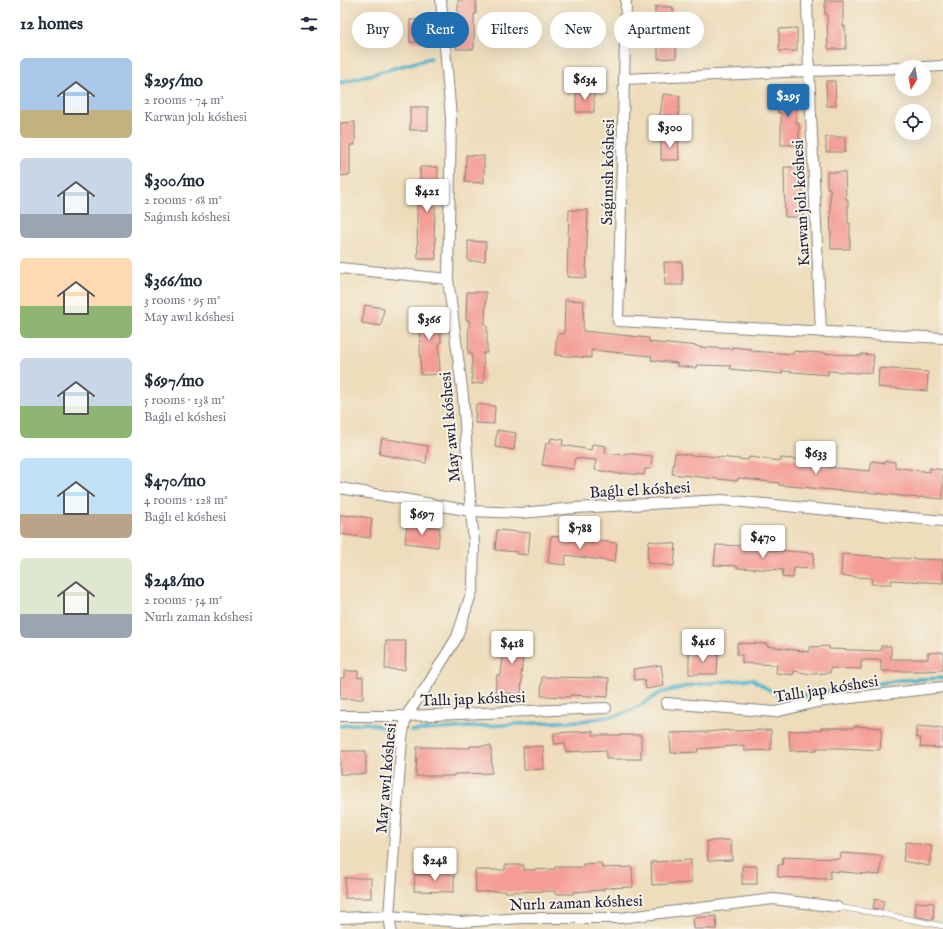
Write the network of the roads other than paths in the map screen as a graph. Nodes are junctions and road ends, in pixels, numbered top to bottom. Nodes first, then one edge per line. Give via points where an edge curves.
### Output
1 (441, 0) edge
2 (626, 0) edge
3 (807, 0) edge
4 (943, 66) edge
5 (931, 67) edge
6 (895, 68) edge
7 (809, 71) junction
8 (624, 79) junction
9 (340, 268) edge
10 (448, 279) junction
11 (821, 332) junction
12 (943, 338) edge
13 (340, 488) edge
14 (471, 510) junction
15 (943, 521) edge
16 (943, 687) edge
17 (666, 703) dead end
18 (606, 708) dead end
19 (340, 716) edge
20 (406, 716) junction
21 (837, 907) joint
22 (389, 916) junction
23 (340, 918) edge
24 (943, 926) edge
25 (391, 929) edge

1 - 10 street, May awıl kóshesi via 451,118
2 - 8 street, Saǵınısh kóshesi
3 - 7 street, Karwan jolı kóshesi
4 - 5 street
6 - 7 street
7 - 8 street
7 - 11 street, Karwan jolı kóshesi
8 - 11 street, Saǵınısh kóshesi via 618,322
9 - 10 street
10 - 14 street, May awıl kóshesi via 463,396
11 - 12 street
13 - 14 street, Baǵlı el kóshesi
14 - 15 street, Baǵlı el kóshesi via 521,513 722,500
14 - 20 street, May awıl kóshesi via 474,543 473,588 457,637
16 - 17 street, Tallı jap kóshesi via 817,702 776,712
18 - 20 street, Tallı jap kóshesi
19 - 20 street, Tallı jap kóshesi
20 - 22 street, May awıl kóshesi via 402,738
21 - 22 street, Nurlı zaman kóshesi via 773,899 620,918 522,918 460,922
21 - 24 lane
22 - 23 street, Nurlı zaman kóshesi
22 - 25 street, May awıl kóshesi

